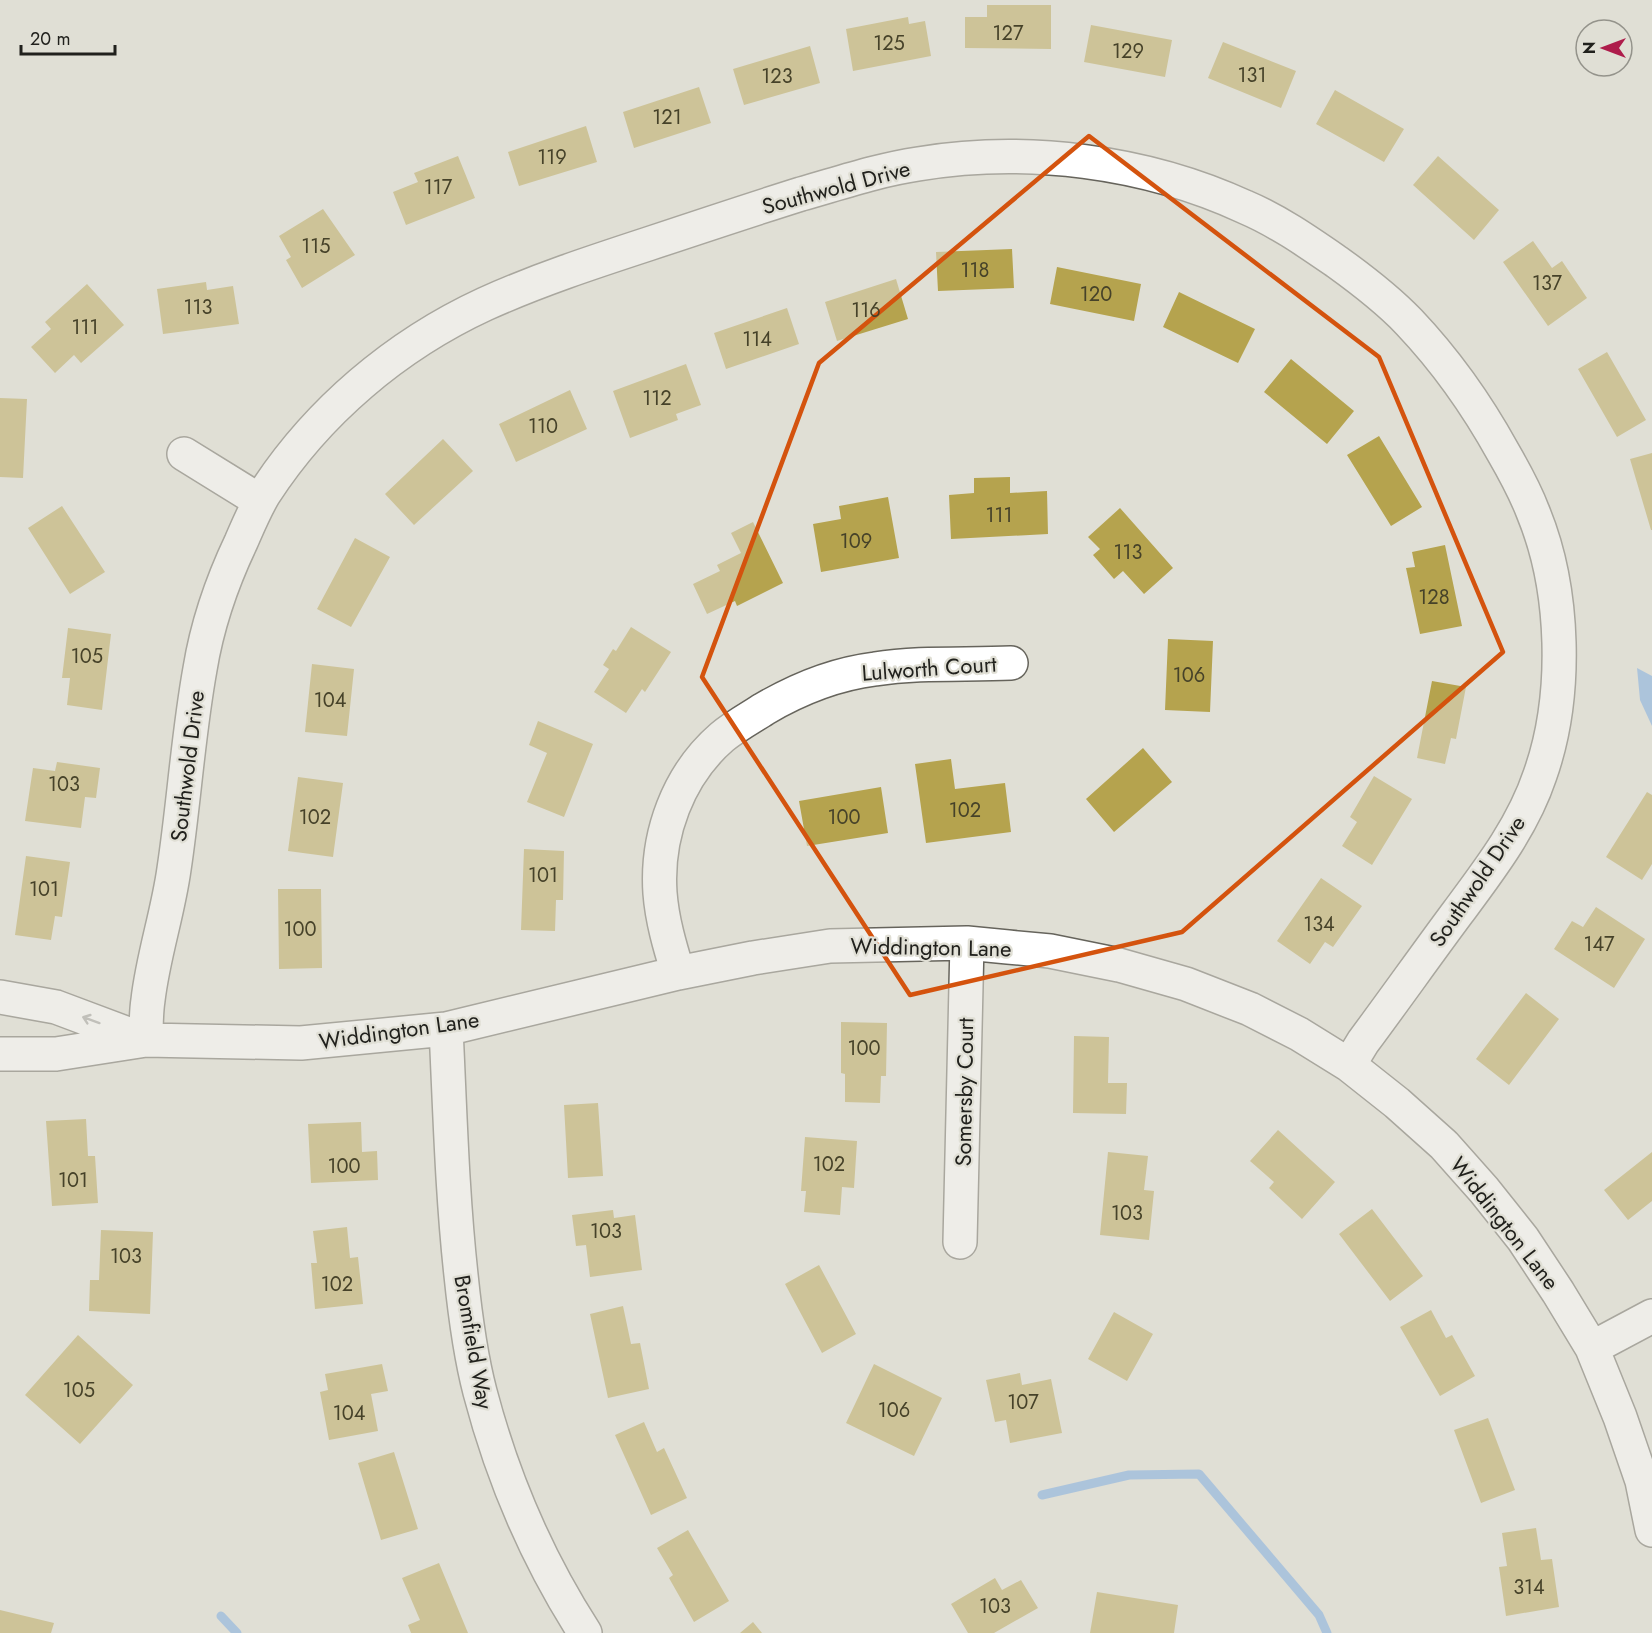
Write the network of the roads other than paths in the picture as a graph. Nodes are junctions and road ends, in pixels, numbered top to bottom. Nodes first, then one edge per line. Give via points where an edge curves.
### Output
1 (184, 454) dead end
2 (260, 501) junction
3 (1011, 663) dead end
4 (967, 943) junction
5 (678, 973) junction
6 (0, 997) edge
7 (446, 1029) junction
8 (146, 1040) junction
9 (0, 1054) edge
10 (1349, 1065) junction
11 (960, 1242) dead end
12 (1652, 1316) edge
13 (1592, 1348) junction
14 (1652, 1530) edge
15 (585, 1633) edge

1 - 2 street
2 - 8 street, Southwold Drive via 228,570 200,667 173,875 148,998
2 - 10 street, Southwold Drive via 294,451 360,384 400,354 482,306 581,266 876,172 1014,155 1065,160 1183,183 1273,220 1364,281 1407,320 1483,417 1535,516 1558,620 1554,726 1540,776 1522,817
3 - 5 street, Lulworth Court via 912,666 848,674 779,700 722,737 682,787 669,817 662,848 660,892
4 - 5 street, Widdington Lane via 830,946
4 - 10 street, Widdington Lane via 1050,951 1186,984 1250,1009
4 - 11 street, Somersby Court
5 - 7 street, Widdington Lane
8 -> 6 street, Widdington Lane via 56,1007
7 - 8 street, Widdington Lane via 301,1043
7 - 15 street, Bromfield Way via 456,1232 480,1391 511,1486 550,1573
8 - 9 street, Widdington Lane via 56,1054
10 - 13 street, Widdington Lane via 1444,1145 1484,1190 1523,1239
12 - 13 street
13 - 14 street, Widdington Lane via 1635,1460

